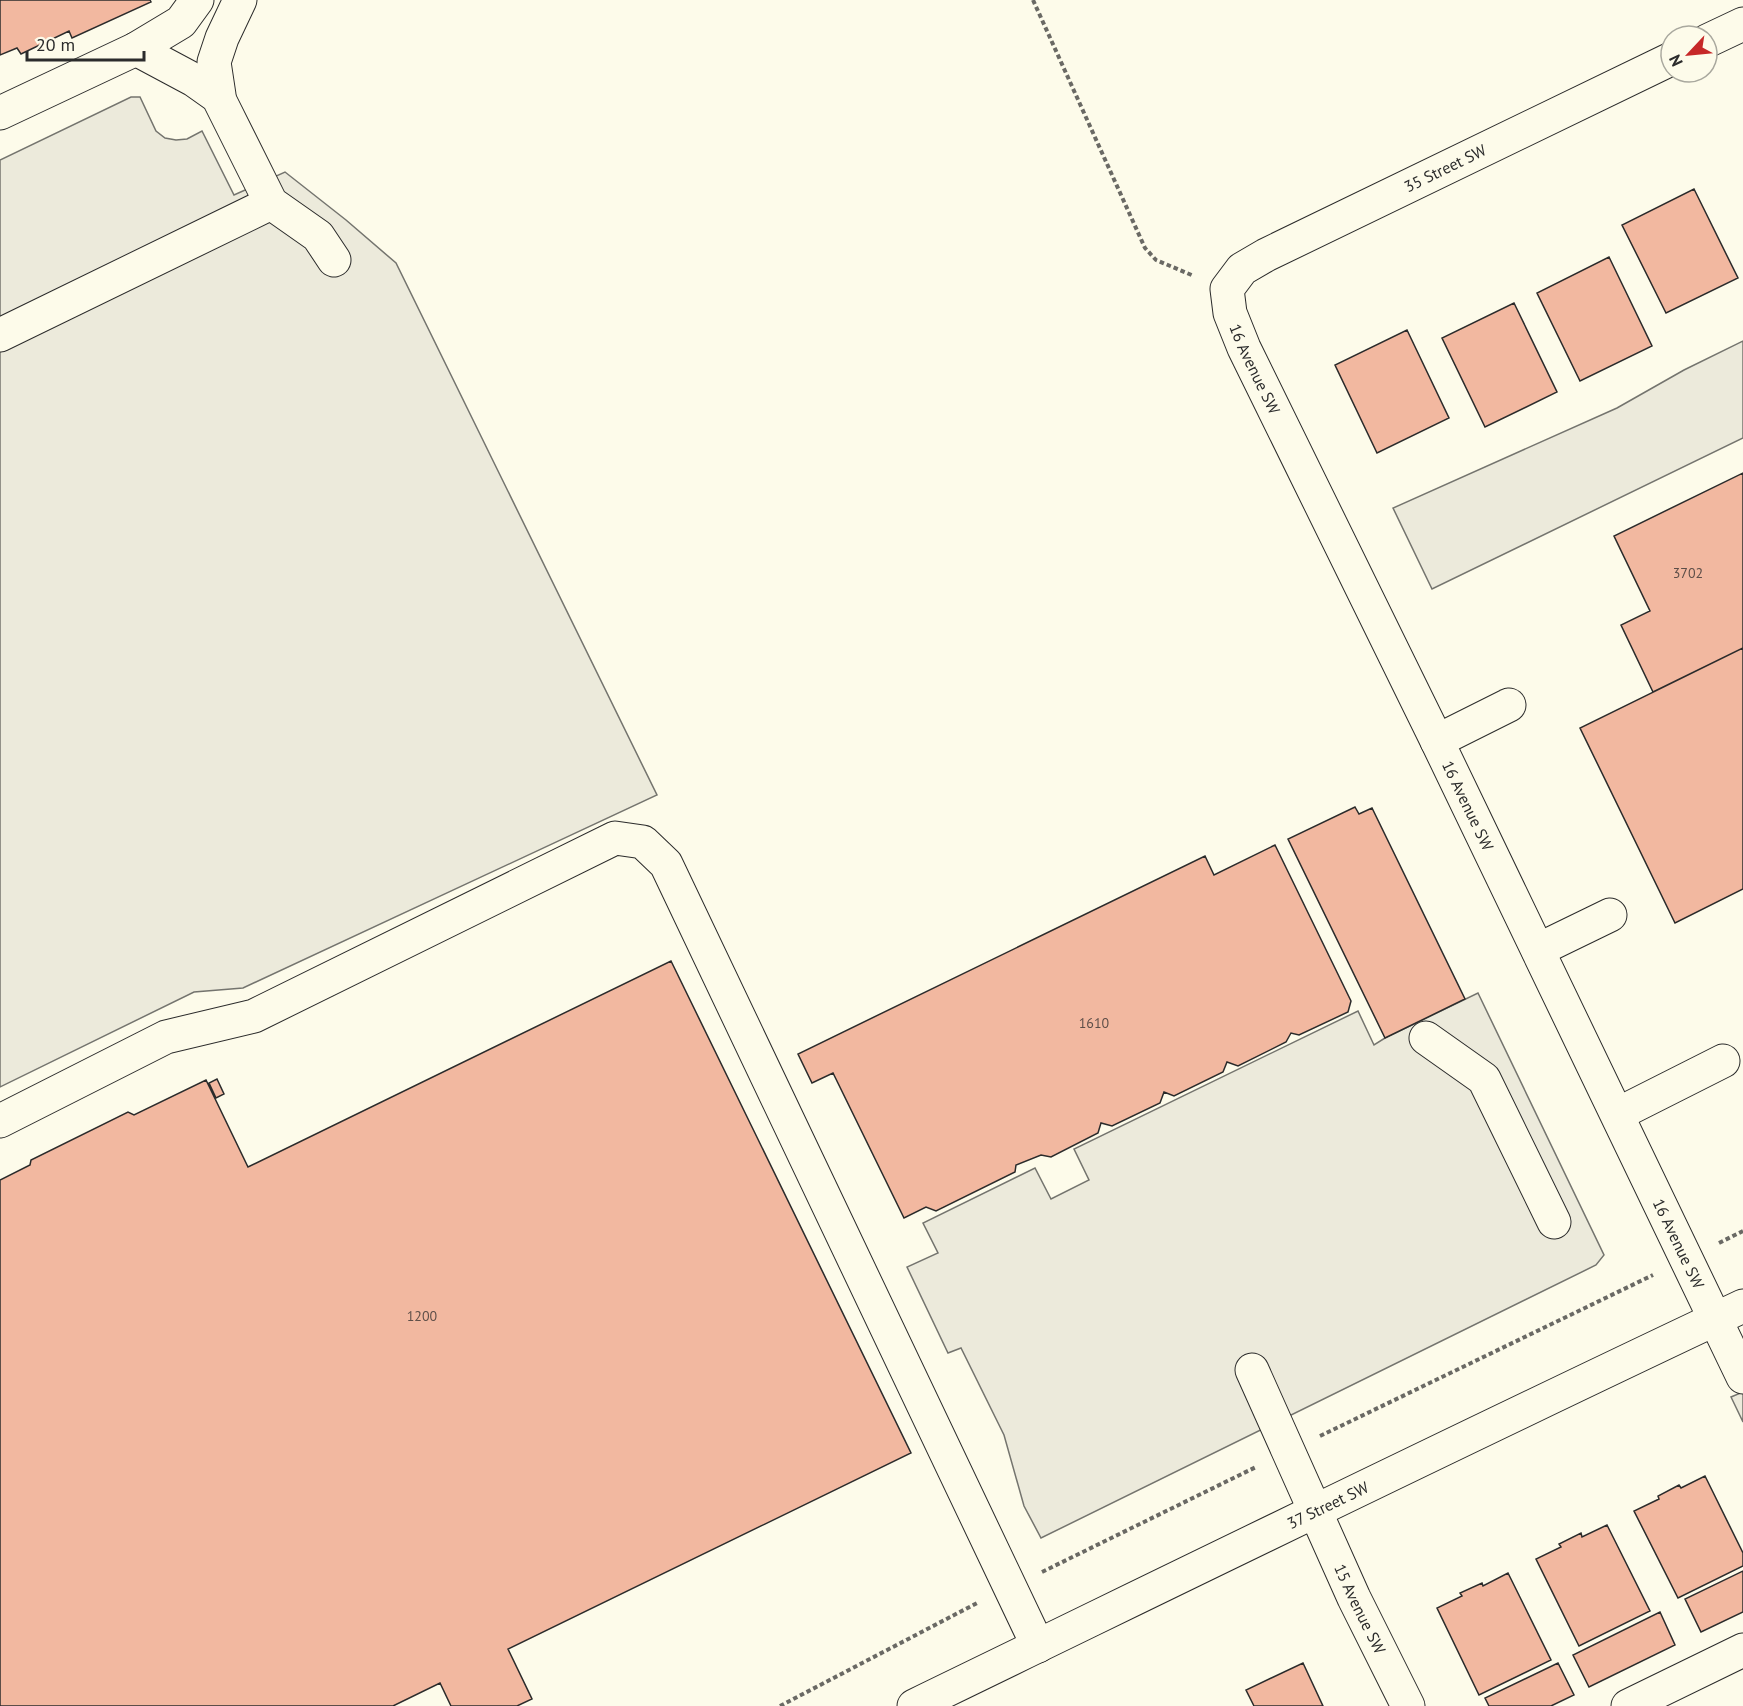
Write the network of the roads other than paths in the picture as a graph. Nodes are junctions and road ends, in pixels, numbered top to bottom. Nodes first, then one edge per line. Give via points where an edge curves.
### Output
1 (197, 0) edge
2 (240, 0) edge
3 (1743, 24) edge
4 (1719, 35) edge
5 (136, 49) junction
6 (1659, 65) edge
7 (218, 97) junction
8 (0, 113) edge
9 (271, 203) junction
10 (334, 260) dead end
11 (1227, 289) joint
12 (0, 335) edge
13 (1509, 705) dead end
14 (1437, 741) junction
15 (1610, 915) dead end
16 (1538, 950) junction
17 (1426, 1038) dead end
18 (1723, 1061) dead end
19 (1618, 1114) junction
20 (0, 1120) edge
21 (1554, 1222) dead end
22 (1729, 1313) edge
23 (1252, 1370) dead end
24 (1743, 1377) edge
25 (1315, 1512) junction
26 (1038, 1646) junction
27 (1743, 1650) edge
28 (914, 1706) edge
29 (1408, 1706) edge
30 (1628, 1706) edge

1 - 5 street via 181,22
2 - 7 street via 214,62
3 - 4 street
5 - 7 street
5 - 8 street
6 - 11 street, 35 Street SW via 1266,255 1242,269
7 - 9 street
9 - 10 street via 318,236
9 - 12 street
11 - 14 street, 16 Avenue SW via 1230,313 1244,348
13 - 14 street
14 - 16 street, 16 Avenue SW
15 - 16 street
16 - 19 street, 16 Avenue SW
17 - 21 street via 1484,1079
18 - 19 street
19 - 22 street, 16 Avenue SW via 1686,1259
20 - 26 street via 166,1037 254,1016 615,838 643,842 666,864
22 - 24 street, 16 Avenue SW
22 - 25 street, 37 Street SW
23 - 25 street, 15 Avenue SW
25 - 26 street, 37 Street SW
25 - 29 street, 15 Avenue SW
26 - 28 street, 37 Street SW
27 - 30 street

